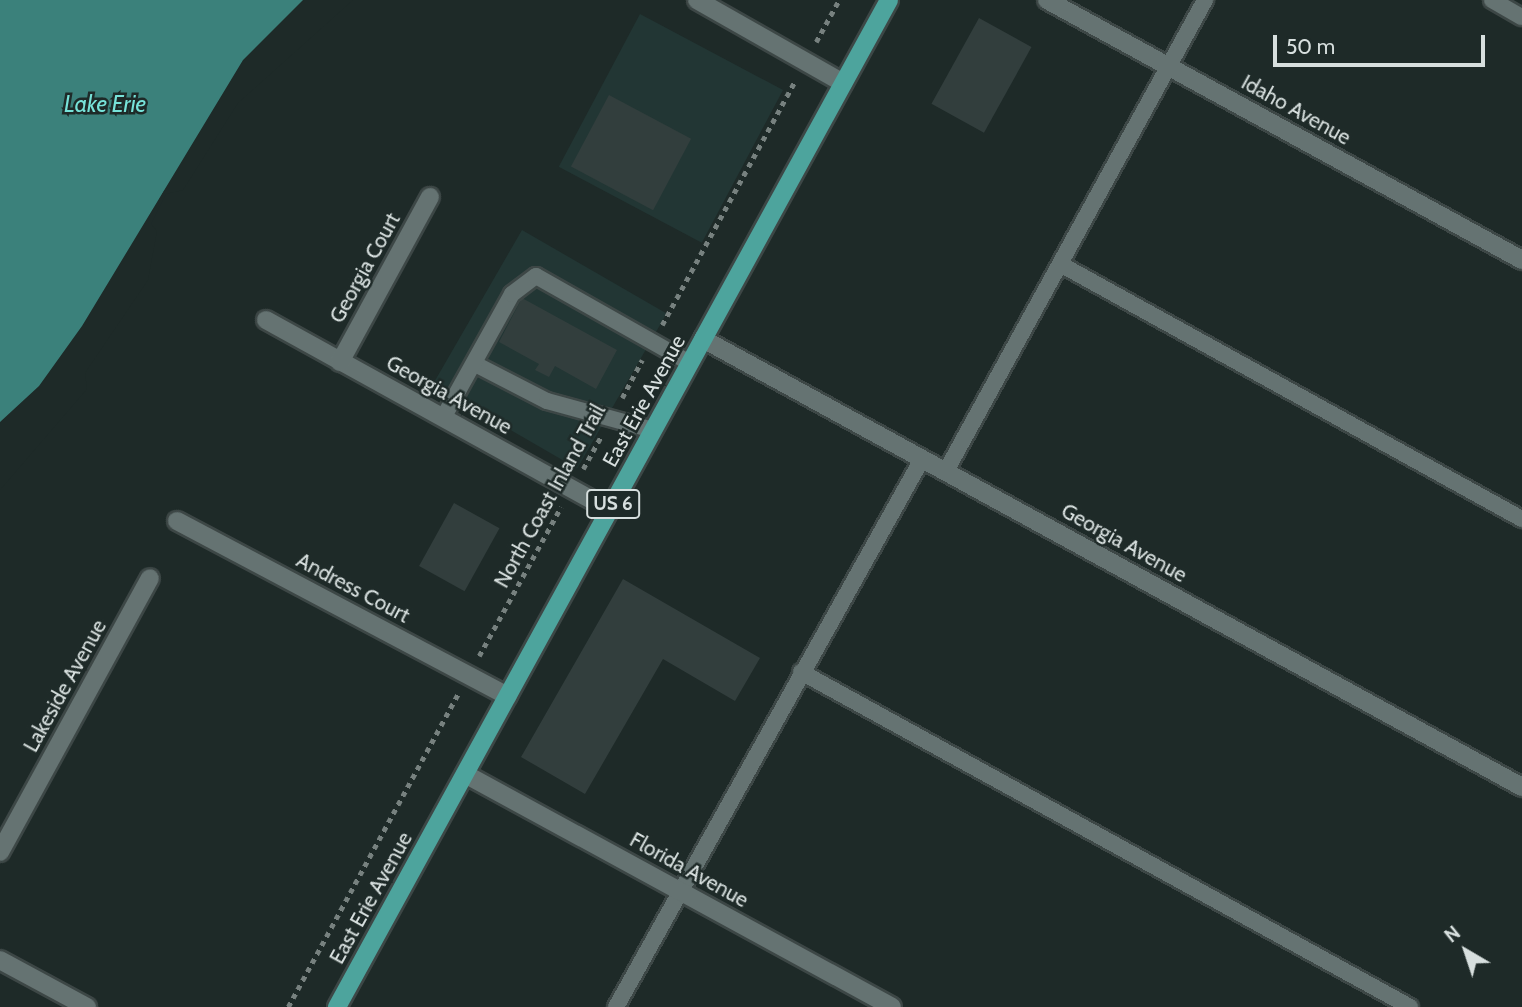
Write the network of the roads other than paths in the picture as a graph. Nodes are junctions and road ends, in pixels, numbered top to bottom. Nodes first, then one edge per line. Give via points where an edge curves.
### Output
1 (697, 0) edge
2 (889, 0) edge
3 (1047, 0) edge
4 (1205, 0) edge
5 (1492, 0) edge
6 (1522, 17) edge
7 (1170, 67) junction
8 (843, 83) junction
9 (430, 197) dead end
10 (1522, 260) edge
11 (1060, 264) junction
12 (266, 320) dead end
13 (703, 339) junction
14 (340, 362) junction
15 (690, 363) junction
16 (475, 364) junction
17 (443, 418) junction
18 (653, 430) junction
19 (922, 459) junction
20 (946, 471) junction
21 (610, 510) junction
22 (1522, 519) edge
23 (177, 521) dead end
24 (150, 578) dead end
25 (801, 672) junction
26 (508, 696) junction
27 (465, 774) junction
28 (1522, 787) edge
29 (0, 852) edge
30 (679, 891) junction
31 (0, 960) edge
32 (87, 1007) edge
33 (337, 1007) edge
34 (615, 1007) edge
35 (892, 1007) edge
36 (1410, 1007) edge

1 - 8 street
2 - 8 main road, East Erie Avenue / US 6
3 - 7 street, Idaho Avenue
4 - 7 lane
5 - 6 lane
7 - 10 street, Idaho Avenue
7 - 11 lane
8 - 13 main road, East Erie Avenue / US 6
9 - 14 street, Georgia Court
11 - 20 lane
11 - 22 lane
12 - 14 street, Georgia Avenue
13 - 15 main road, East Erie Avenue / US 6
13 - 19 street, Georgia Avenue
14 - 17 street, Georgia Avenue
15 - 16 lane via 536,276 512,294
15 - 18 main road, East Erie Avenue / US 6
16 - 17 lane
16 - 18 lane via 547,401
17 - 21 street, Georgia Avenue
18 - 21 main road, East Erie Avenue / US 6
19 - 20 street, Georgia Avenue
19 - 25 lane
20 - 28 street, Georgia Avenue
21 - 26 main road, East Erie Avenue / US 6
23 - 26 street, Andress Court
24 - 29 street, Lakeside Avenue
25 - 30 lane
25 - 36 lane
26 - 27 main road, East Erie Avenue / US 6
27 - 30 street, Florida Avenue
27 - 33 main road, East Erie Avenue / US 6
30 - 34 lane
30 - 35 street, Florida Avenue
31 - 32 street

